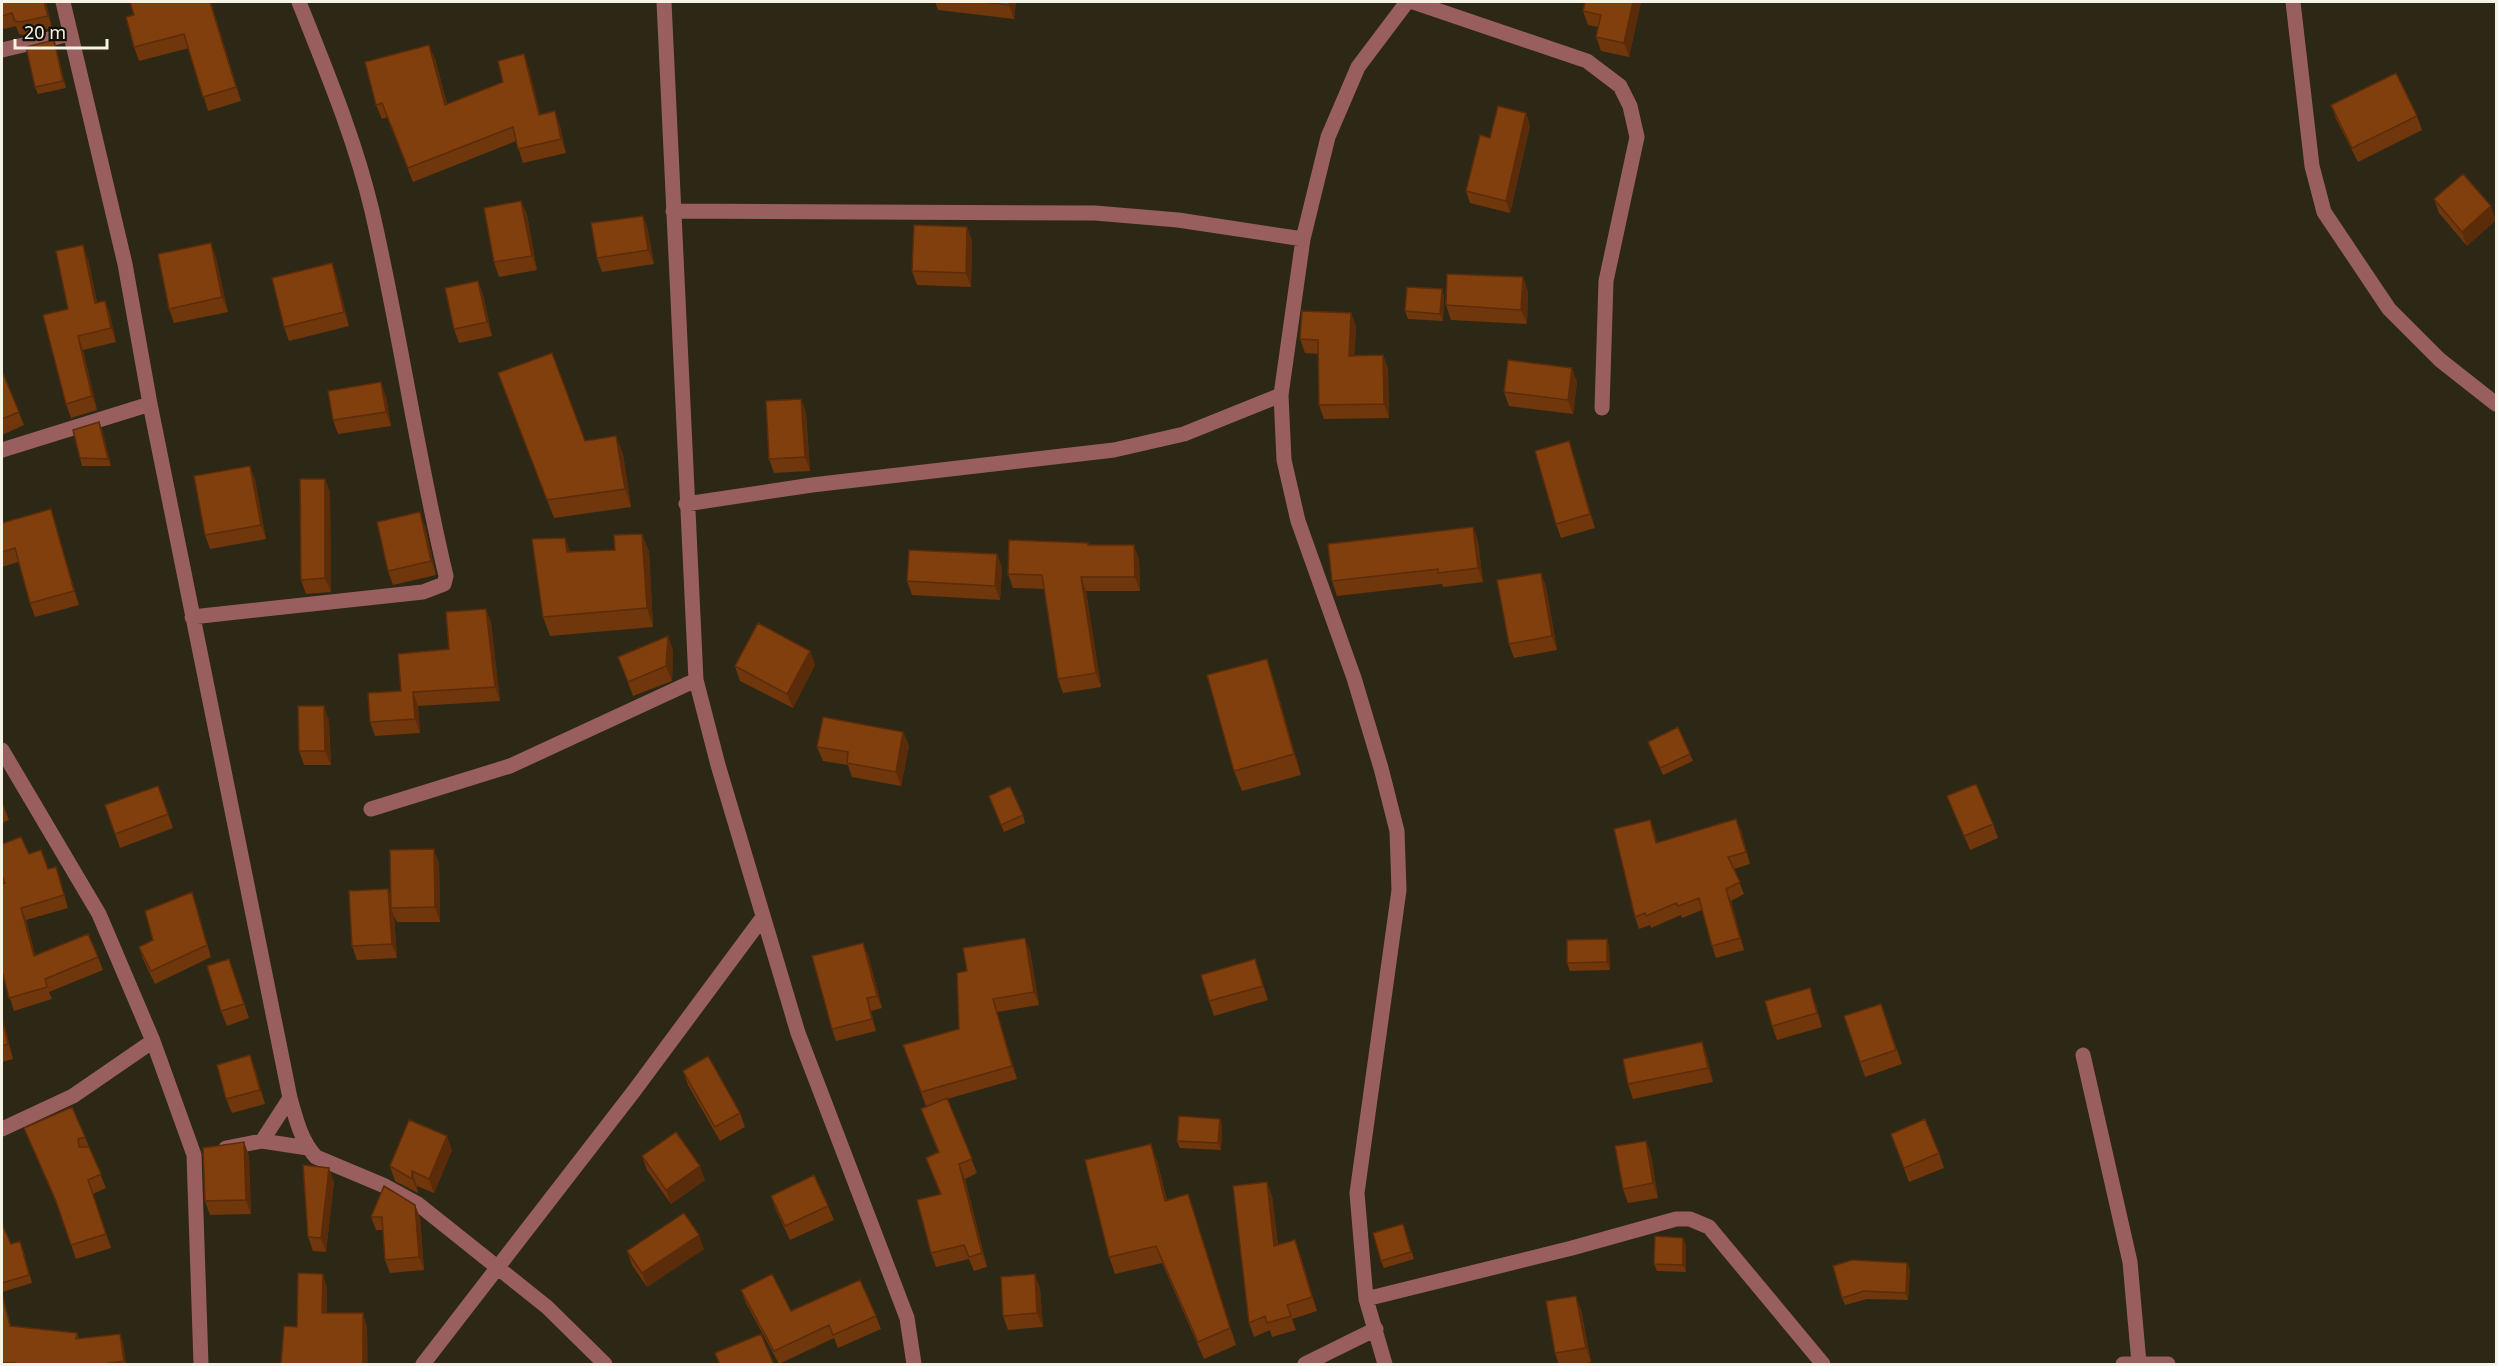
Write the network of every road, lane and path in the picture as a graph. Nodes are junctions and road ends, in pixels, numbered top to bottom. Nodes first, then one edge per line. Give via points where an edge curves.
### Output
1 (63, 2) edge
2 (299, 2) edge
3 (664, 2) edge
4 (1407, 2) edge
5 (1413, 2) edge
6 (2293, 2) edge
7 (70, 34) junction
8 (2, 50) edge
9 (673, 212) junction
10 (1303, 239) junction
11 (1281, 394) junction
12 (150, 404) junction
13 (2496, 404) edge
14 (1602, 408) dead end
15 (2, 450) edge
16 (686, 504) junction
17 (192, 617) junction
18 (696, 680) junction
19 (2, 750) edge
20 (371, 809) dead end
21 (763, 917) junction
22 (153, 1041) junction
23 (2084, 1055) dead end
24 (290, 1098) junction
25 (2, 1129) edge
26 (262, 1141) junction
27 (308, 1148) junction
28 (204, 1153) junction
29 (496, 1267) junction
30 (1366, 1299) junction
31 (1376, 1329) junction
32 (2139, 1363) edge
33 (201, 1365) edge
34 (423, 1365) edge
35 (604, 1365) edge
36 (914, 1365) edge
37 (1305, 1365) edge
38 (1385, 1365) edge
39 (1823, 1365) edge
40 (2123, 1365) edge
41 (2168, 1365) edge

1 - 7 street
2 - 17 street via 344,113 372,210 426,494 446,576 444,584 423,592
3 - 9 street
4 - 10 street via 1358,67 1328,136
5 - 14 street via 1587,61 1620,86 1630,106 1636,137 1606,281
6 - 13 street via 2312,166 2324,212 2389,309 2440,360
7 - 8 street
7 - 12 street via 124,264
9 - 10 street via 1095,213 1178,220
9 - 16 street
10 - 11 street
11 - 16 street via 1184,434 1114,450 812,485
11 - 30 street via 1284,460 1298,521 1354,678 1397,831 1399,890 1357,1193
12 - 15 street
12 - 17 street
16 - 18 street
17 - 24 street
18 - 20 street via 510,766
18 - 21 street
19 - 22 street via 99,914
21 - 29 street
21 - 36 street via 798,1033 907,1317
22 - 25 street via 73,1096
22 - 28 street
23 - 32 street via 2130,1262
24 - 26 street
24 - 27 street
26 - 27 street
26 - 28 street
27 - 29 street via 331,1165 418,1203
28 - 33 street
29 - 34 street
29 - 35 street via 547,1307
30 - 31 street
30 - 39 street via 1662,1222 1690,1219 1709,1227
31 - 37 street
31 - 38 street
32 - 40 street
32 - 41 street

